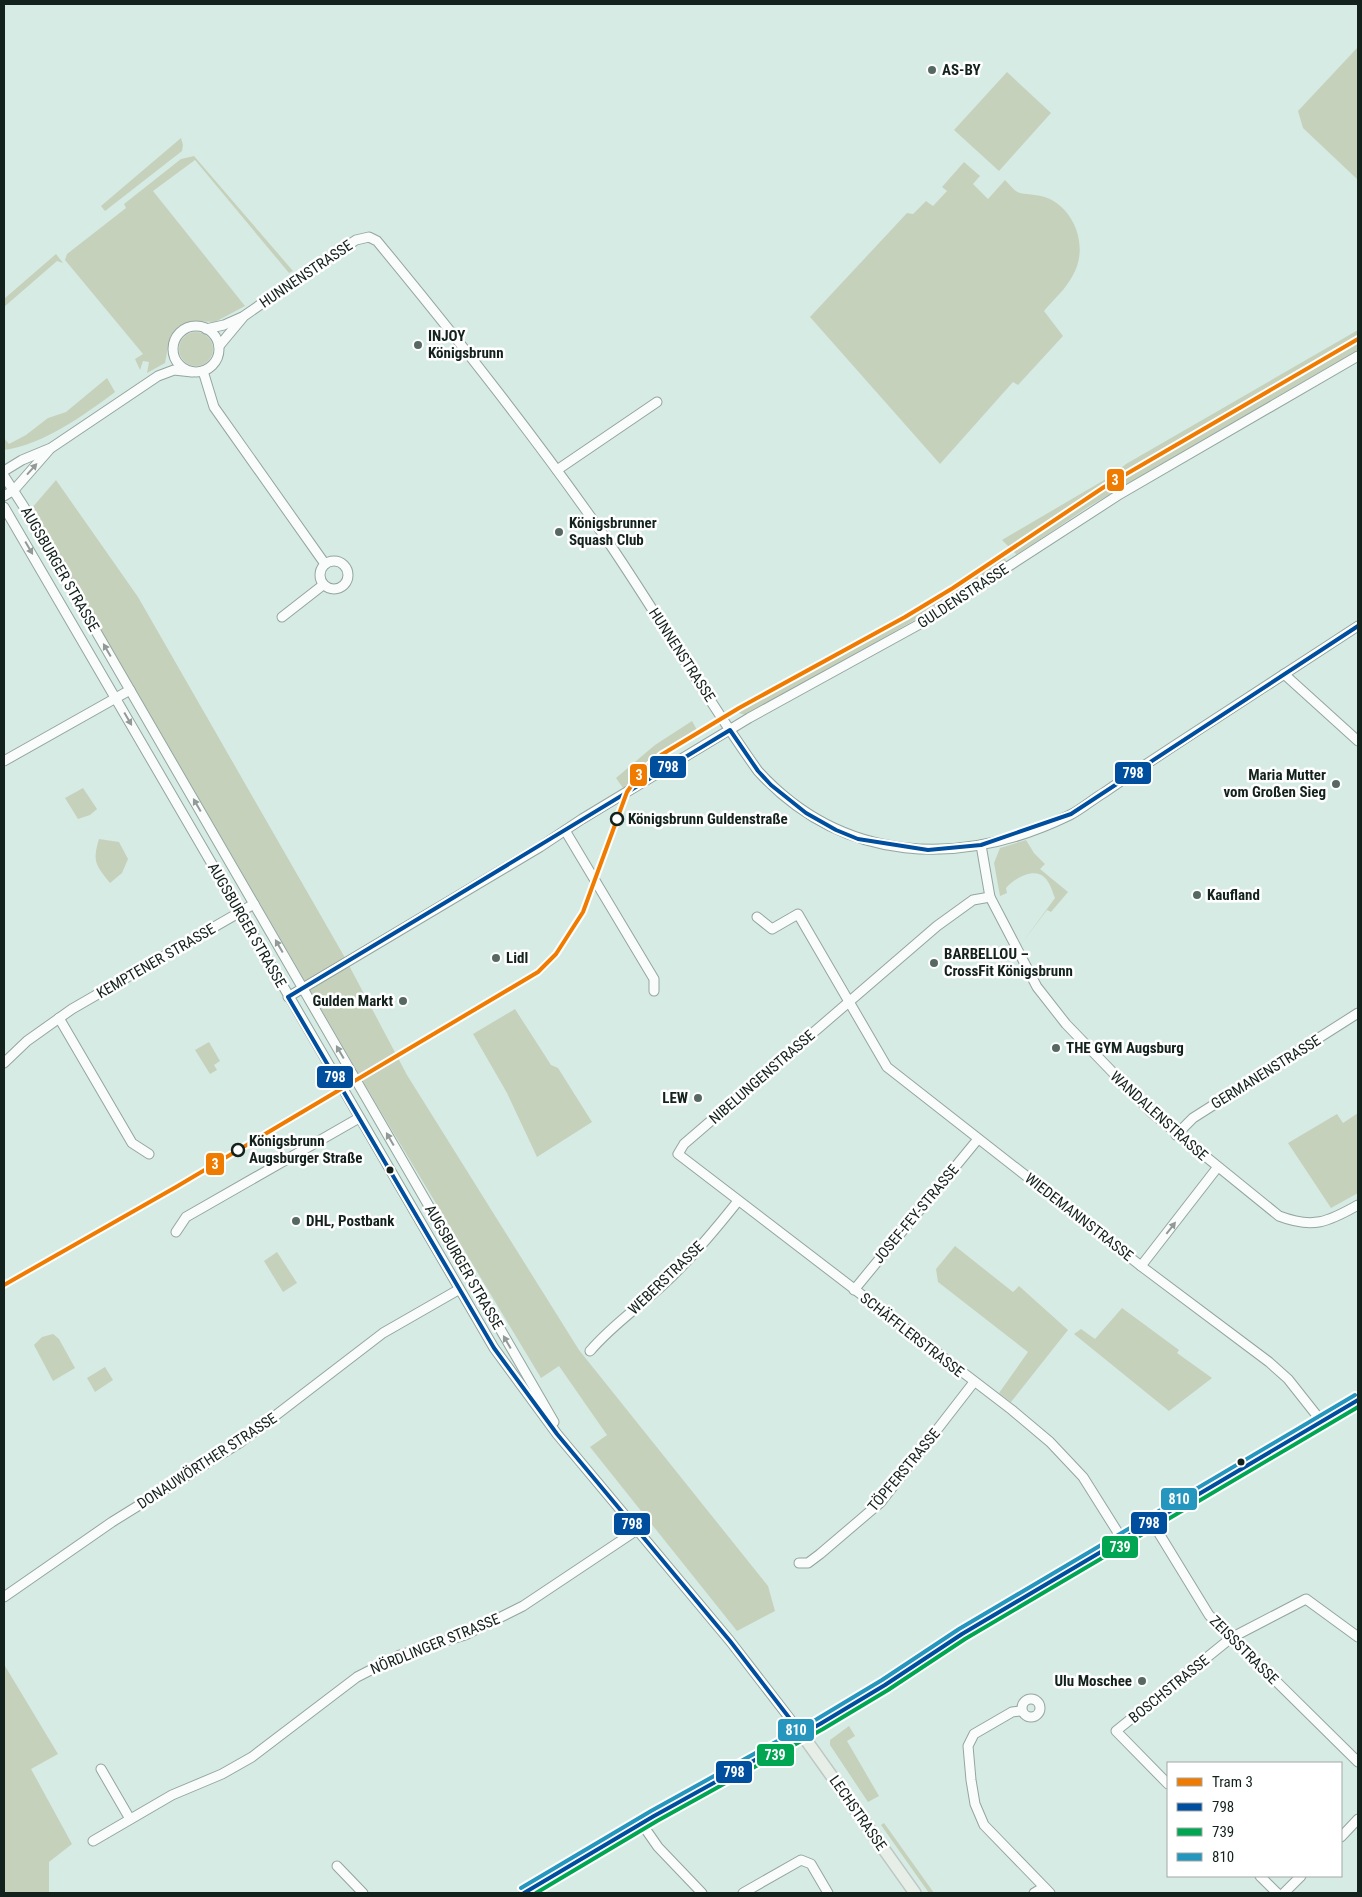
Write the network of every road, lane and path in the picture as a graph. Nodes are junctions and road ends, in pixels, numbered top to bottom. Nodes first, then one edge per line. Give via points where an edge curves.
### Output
1 (244, 316) junction
2 (206, 329) junction
3 (219, 346) junction
4 (173, 350) junction
5 (1358, 356) edge
6 (203, 371) junction
7 (192, 372) junction
8 (158, 376) junction
9 (657, 402) dead end
10 (51, 448) junction
11 (557, 470) junction
12 (4, 471) edge
13 (4, 476) edge
14 (14, 490) junction
15 (4, 496) edge
16 (4, 507) edge
17 (325, 564) junction
18 (323, 585) junction
19 (282, 617) dead end
20 (1358, 626) edge
21 (1284, 674) junction
22 (130, 690) junction
23 (116, 698) junction
24 (730, 730) junction
25 (1358, 742) edge
26 (4, 761) edge
27 (566, 832) junction
28 (981, 846) junction
29 (990, 897) junction
30 (254, 904) junction
31 (240, 912) junction
32 (757, 917) dead end
33 (303, 988) junction
34 (654, 990) dead end
35 (288, 997) junction
36 (849, 1002) junction
37 (1358, 1013) edge
38 (59, 1018) junction
39 (4, 1063) edge
40 (358, 1118) junction
41 (1176, 1135) junction
42 (978, 1139) junction
43 (149, 1154) dead end
44 (678, 1154) joint
45 (1217, 1168) junction
46 (738, 1201) junction
47 (1358, 1204) edge
48 (176, 1232) dead end
49 (1141, 1266) junction
50 (458, 1290) junction
51 (854, 1290) junction
52 (590, 1350) dead end
53 (974, 1382) junction
54 (1358, 1400) edge
55 (1322, 1422) junction
56 (574, 1454) junction
57 (1152, 1522) junction
58 (637, 1530) junction
59 (1122, 1539) junction
60 (799, 1563) dead end
61 (4, 1597) edge
62 (1358, 1637) edge
63 (1231, 1638) junction
64 (1020, 1712) dead end
65 (801, 1733) junction
66 (1358, 1762) edge
67 (101, 1769) dead end
68 (1167, 1783) edge
69 (130, 1819) junction
70 (1358, 1820) edge
71 (642, 1824) junction
72 (1342, 1836) edge
73 (93, 1841) dead end
74 (337, 1866) dead end
75 (1261, 1877) edge
76 (1300, 1877) edge
77 (1047, 1890) edge
78 (910, 1892) edge
79 (363, 1893) edge
80 (524, 1893) edge
81 (702, 1893) edge
82 (743, 1893) edge
83 (828, 1893) edge
84 (1034, 1893) edge
85 (1277, 1893) edge
86 (1284, 1893) edge

1 - 2 street, HUNNENSTRASSE
1 - 3 street, HUNNENSTRASSE
1 - 11 street, HUNNENSTRASSE via 356,240 372,238 441,320
2 - 3 street
2 - 4 street, HUNNENSTRASSE via 196,326 185,329 175,340
3 - 6 street, HUNNENSTRASSE via 215,362
4 - 7 street via 178,364
4 - 8 street, HUNNENSTRASSE via 170,361
5 - 24 street, GULDENSTRASSE via 1120,494 918,625
6 - 7 street, HUNNENSTRASSE
6 - 17 street via 214,407
7 - 8 street, HUNNENSTRASSE via 174,370
8 - 10 street, HUNNENSTRASSE
9 - 11 street
10 - 12 street, HUNNENSTRASSE
14 -> 10 street, HUNNENSTRASSE
11 - 24 street, HUNNENSTRASSE
13 - 14 street, AUGSBURGER STRASSE
14 - 15 street, HUNNENSTRASSE
22 -> 14 street, AUGSBURGER STRASSE
16 -> 23 street, AUGSBURGER STRASSE
17 - 18 street via 320,576
17 - 18 street via 334,561 343,564 348,577 340,588 331,589
18 - 19 street
20 - 21 street, HUNNENSTRASSE
21 - 25 street
21 - 28 street, HUNNENSTRASSE via 1071,814
22 - 23 street
30 -> 22 street, AUGSBURGER STRASSE
23 - 26 street
23 -> 31 street, AUGSBURGER STRASSE
24 - 27 street, GULDENSTRASSE
24 - 28 street, HUNNENSTRASSE via 771,785 806,813 836,830 858,839 928,850
27 - 33 street, GULDENSTRASSE
27 - 34 street via 654,980
28 - 29 street, WANDALENSTRASSE
29 - 36 street, NIBELUNGENSTRASSE via 973,900 963,906
29 - 41 street, WANDALENSTRASSE via 1037,987 1061,1018 1118,1080
30 - 31 street, KEMPTENER STRASSE
33 -> 30 street, AUGSBURGER STRASSE
31 - 35 street, AUGSBURGER STRASSE
31 - 38 street, KEMPTENER STRASSE
32 - 36 street via 772,929 798,914
33 - 35 street, GULDENSTRASSE
56 -> 33 street, AUGSBURGER STRASSE
35 - 40 street, AUGSBURGER STRASSE
36 - 42 street, WIEDEMANNSTRASSE via 887,1067
36 - 44 street, NIBELUNGENSTRASSE via 684,1144
37 - 41 street, GERMANENSTRASSE via 1193,1118
38 - 39 street, KEMPTENER STRASSE
38 - 43 street via 132,1143
40 - 48 street via 186,1217
40 - 50 street, AUGSBURGER STRASSE
41 - 45 street, WANDALENSTRASSE
42 - 49 street, WIEDEMANNSTRASSE
42 - 51 street, JOSEF-FEY-STRASSE
44 - 46 street, SCHÄFFLERSTRASSE
45 - 47 street, WANDALENSTRASSE via 1279,1216 1297,1223 1324,1222
49 -> 45 street
46 - 51 street, SCHÄFFLERSTRASSE
46 - 52 street, WEBERSTRASSE via 693,1255
49 - 55 street, WIEDEMANNSTRASSE via 1269,1362 1288,1379
50 - 56 street, AUGSBURGER STRASSE via 521,1388
50 - 61 street, DONAUWÖRTHER STRASSE via 383,1333 241,1442 112,1522
51 - 53 street, SCHÄFFLERSTRASSE
53 - 59 street, SCHÄFFLERSTRASSE via 1050,1442 1083,1477
53 - 60 street, TÖPFERSTRASSE via 881,1502 808,1563
54 - 55 main road
55 - 57 main road
56 - 58 street, AUGSBURGER STRASSE
57 - 59 main road
57 - 63 street, ZEISSSTRASSE via 1209,1615
58 - 65 street, AUGSBURGER STRASSE via 734,1646
58 - 69 street, NÖRDLINGER STRASSE via 524,1606 465,1634 400,1655 357,1677 252,1757
59 - 65 main road
62 - 63 street via 1306,1599
63 - 66 street, ZEISSSTRASSE
63 - 68 street, BOSCHSTRASSE via 1116,1731
64 - 77 street via 1012,1712 974,1734 968,1746 971,1780 975,1804 984,1824
65 - 71 street
65 - 78 main road, LECHSTRASSE
67 - 69 street
69 - 73 street, NÖRDLINGER STRASSE
70 - 72 street
71 - 80 street
71 - 81 street via 658,1847
74 - 79 street
75 - 85 street
76 - 86 street
77 - 84 street
82 - 83 street via 801,1860 811,1864

